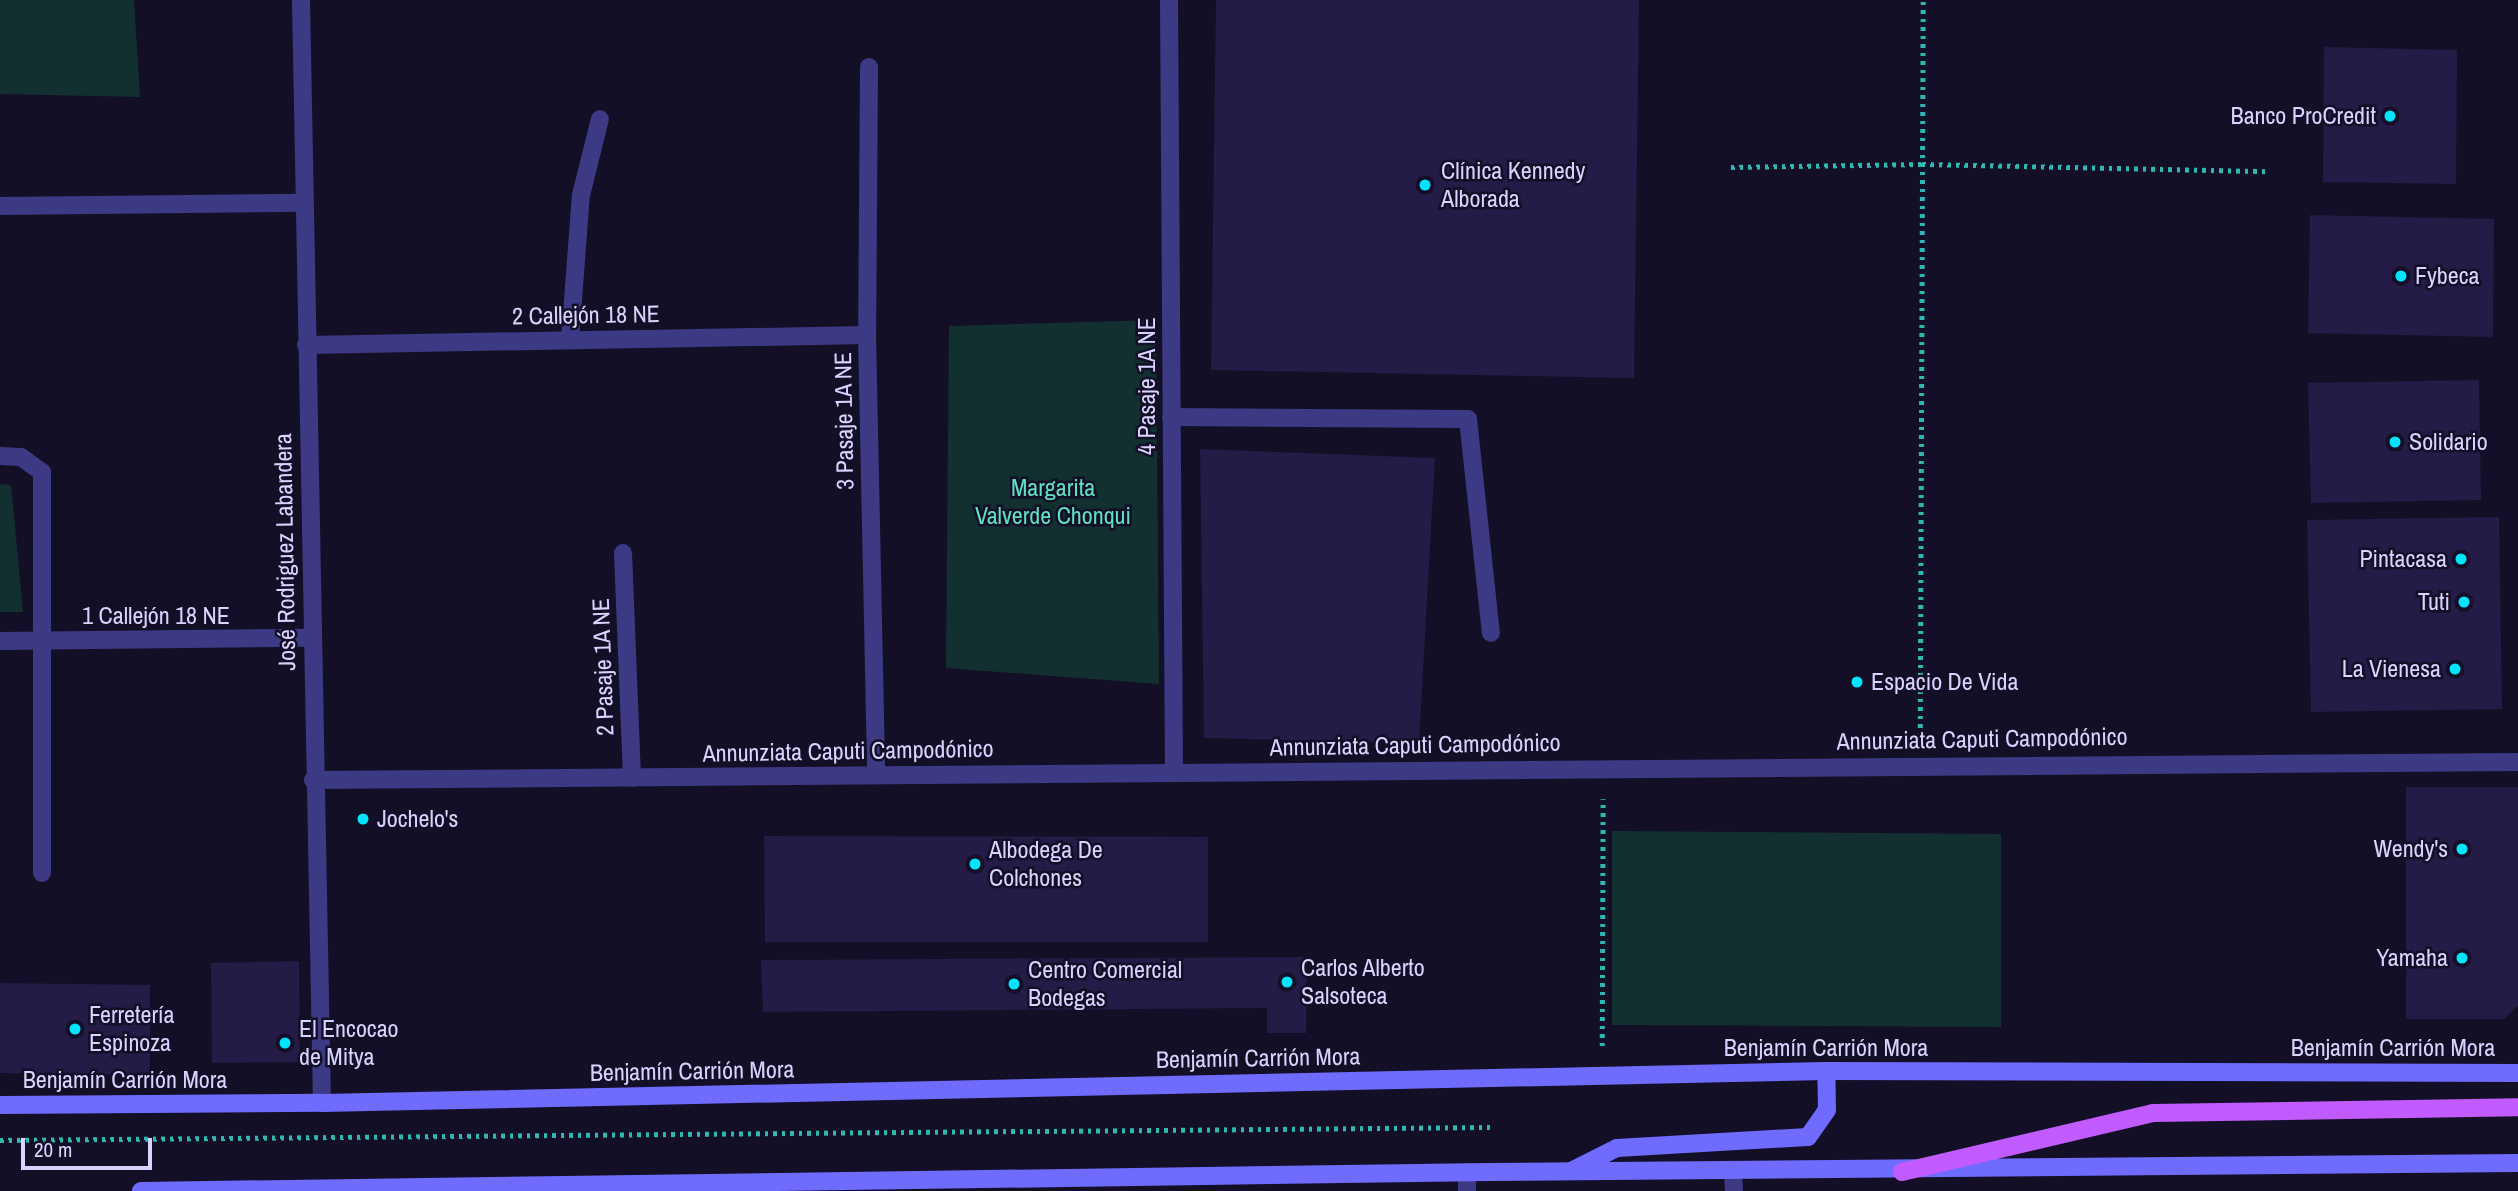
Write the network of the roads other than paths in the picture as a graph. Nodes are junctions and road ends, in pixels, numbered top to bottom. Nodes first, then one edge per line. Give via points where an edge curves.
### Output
1 (300, 0) edge
2 (1169, 0) edge
3 (869, 67) dead end
4 (600, 119) dead end
5 (304, 203) junction
6 (0, 206) edge
7 (867, 335) junction
8 (570, 340) junction
9 (306, 345) junction
10 (1171, 417) junction
11 (0, 456) edge
12 (623, 553) dead end
13 (1491, 633) dead end
14 (311, 638) junction
15 (46, 640) junction
16 (0, 641) edge
17 (2518, 762) edge
18 (1174, 772) junction
19 (876, 775) junction
20 (632, 778) junction
21 (313, 780) junction
22 (42, 873) dead end
23 (1826, 1071) junction
24 (2518, 1073) edge
25 (322, 1103) junction
26 (0, 1105) edge
27 (2518, 1107) edge
28 (2518, 1163) edge
29 (1467, 1172) junction
30 (1570, 1172) junction
31 (1733, 1172) junction
32 (1902, 1172) junction
33 (848, 1185) edge
34 (341, 1188) edge
35 (141, 1191) edge
36 (1467, 1191) edge
37 (1734, 1191) edge

1 - 5 street, José Rodriguez Labandera
2 - 10 street, 4 Pasaje 1A NE
3 - 7 street, 3 Pasaje 1A NE
4 - 8 street via 581,195
5 - 6 street
5 - 9 street, José Rodriguez Labandera
7 - 8 street, 2 Callejón 18 NE
7 - 19 street, 3 Pasaje 1A NE
8 - 9 street, 2 Callejón 18 NE
9 - 14 street, José Rodriguez Labandera
10 - 13 street via 1468,419
10 - 18 street, 4 Pasaje 1A NE
11 - 15 street via 21,457 42,472
12 - 20 street, 2 Pasaje 1A NE
14 - 15 street, 1 Callejón 18 NE
14 - 21 street, José Rodriguez Labandera
15 - 16 street, 1 Callejón 18 NE
15 - 22 street
17 - 18 street, Annunziata Caputi Campodónico
18 - 19 street, Annunziata Caputi Campodónico
19 - 20 street, Annunziata Caputi Campodónico
20 - 21 street, Annunziata Caputi Campodónico
21 - 25 street, José Rodriguez Labandera
23 - 24 main road, Benjamín Carrión Mora
23 - 25 main road, Benjamín Carrión Mora
23 - 30 main road via 1827,1110 1808,1136 1617,1147
25 - 26 main road, Benjamín Carrión Mora
27 - 32 main road via 2153,1114
28 - 32 main road
29 - 30 main road
29 - 33 main road
29 - 36 street
30 - 31 main road
31 - 32 main road
31 - 37 street
33 - 34 main road
34 - 35 main road

